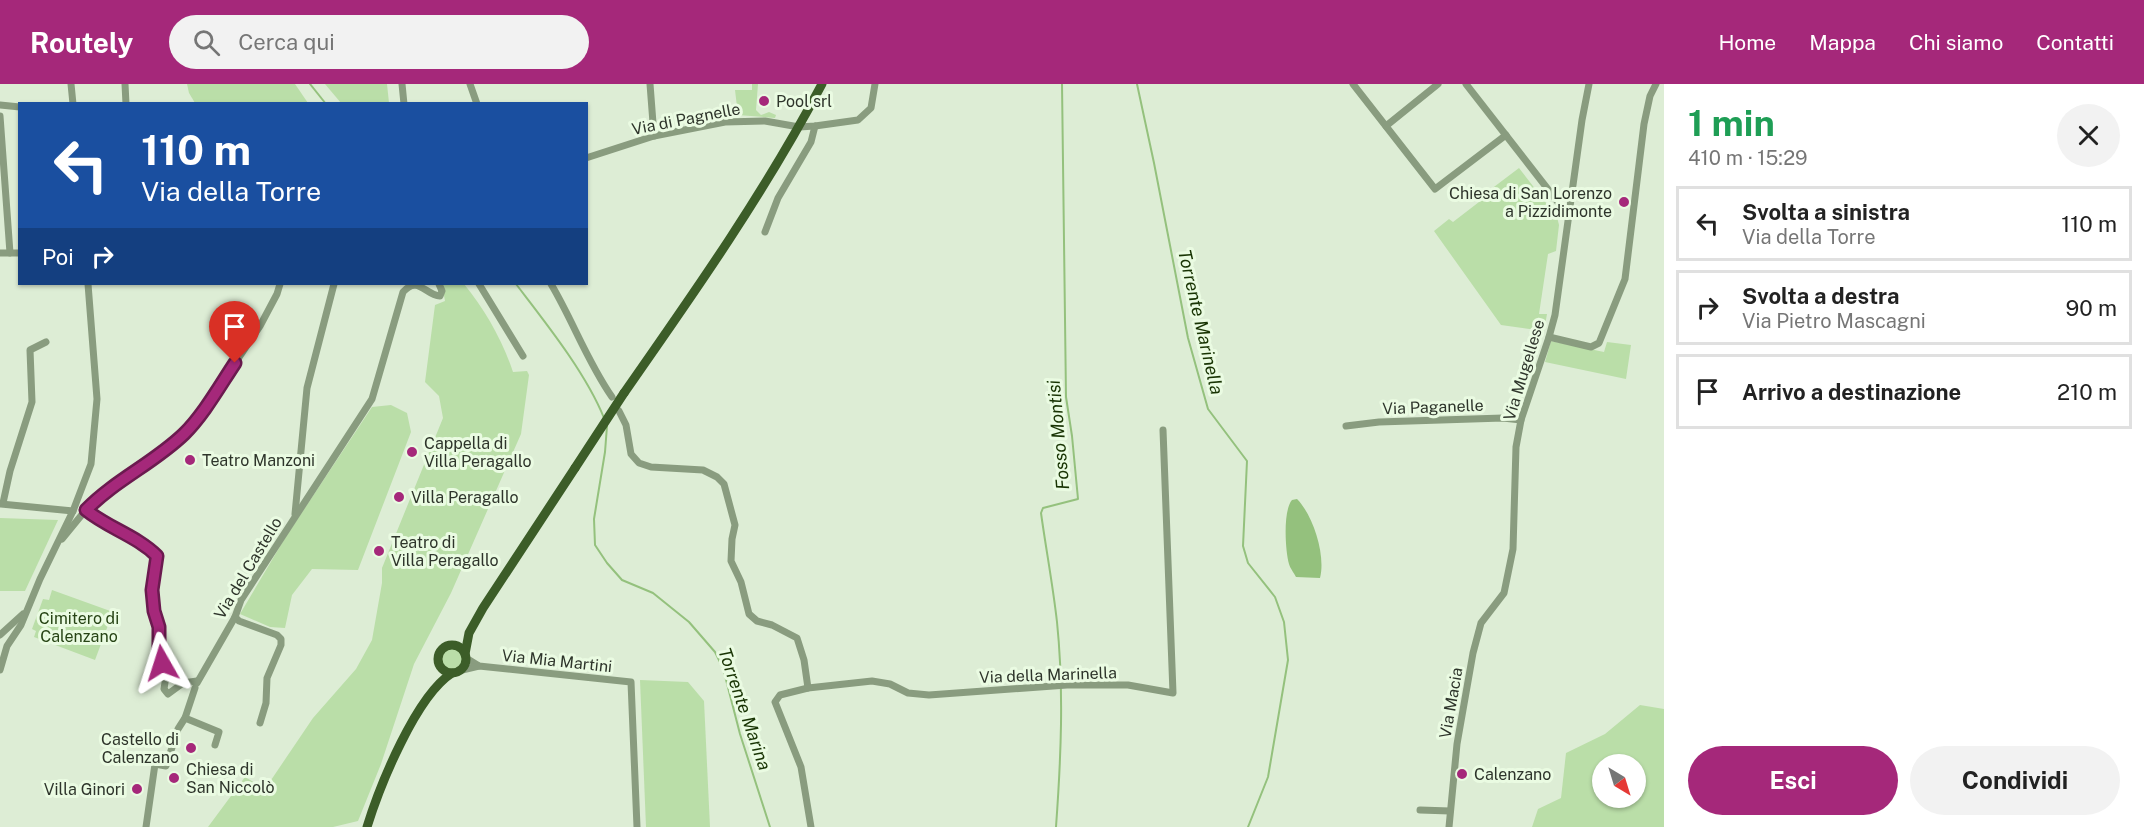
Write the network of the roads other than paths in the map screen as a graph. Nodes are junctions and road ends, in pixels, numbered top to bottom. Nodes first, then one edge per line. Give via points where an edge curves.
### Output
1 (71, 84) edge
2 (125, 84) edge
3 (402, 84) edge
4 (470, 84) edge
5 (650, 84) edge
6 (822, 84) edge
7 (875, 84) edge
8 (1353, 84) edge
9 (1438, 84) edge
10 (1466, 84) edge
11 (1589, 84) edge
12 (1656, 84) edge
13 (73, 102) edge
14 (126, 102) edge
15 (404, 102) edge
16 (476, 102) edge
17 (0, 105) edge
18 (18, 108) edge
19 (0, 116) edge
20 (815, 126) junction
21 (1386, 126) junction
22 (799, 127) junction
23 (1506, 135) junction
24 (654, 136) junction
25 (588, 157) edge
26 (1568, 215) junction
27 (765, 232) dead end
28 (0, 253) edge
29 (10, 253) junction
30 (18, 253) edge
31 (88, 285) edge
32 (280, 285) edge
33 (334, 285) edge
34 (413, 285) edge
35 (413, 285) edge
36 (439, 285) edge
37 (480, 285) edge
38 (551, 285) edge
39 (1549, 337) junction
40 (46, 342) dead end
41 (523, 356) dead end
42 (612, 397) dead end
43 (619, 411) dead end
44 (1521, 420) junction
45 (1346, 426) dead end
46 (1163, 430) dead end
47 (1, 504) edge
48 (86, 510) junction
49 (73, 511) junction
50 (294, 517) junction
51 (60, 540) junction
52 (1504, 592) joint
53 (25, 612) junction
54 (235, 617) junction
55 (470, 633) junction
56 (0, 636) edge
57 (453, 645) junction
58 (7, 646) junction
59 (2, 655) edge
60 (466, 656) junction
61 (440, 664) junction
62 (479, 666) junction
63 (0, 670) edge
64 (455, 672) junction
65 (438, 683) junction
66 (196, 684) junction
67 (808, 688) junction
68 (185, 718) junction
69 (260, 723) dead end
70 (215, 745) dead end
71 (1420, 810) dead end
72 (1450, 811) junction
73 (146, 827) edge
74 (367, 827) edge
75 (637, 827) edge
76 (811, 827) edge
77 (1449, 827) edge

1 - 13 street
2 - 14 street
3 - 15 street
4 - 16 street
5 - 24 street
6 - 22 main road
7 - 20 street, Via di Pagnelle via 872,108 858,120
8 - 21 street
9 - 21 street
10 - 23 street
11 - 26 street, Via Mugellese
12 - 39 street via 1644,124 1625,279 1599,343 1591,347
17 - 18 street
19 - 29 street
20 - 22 street, Via di Pagnelle
20 - 27 street via 811,142 778,198
21 - 23 street via 1434,189
22 - 24 street, Via di Pagnelle via 737,120
22 - 55 main road, bridge
23 - 26 street
24 - 25 street, Via di Pagnelle
26 - 39 street, Via Mugellese
28 - 29 street
29 - 30 street
31 - 49 street via 96,420 91,464
32 - 48 street via 260,326 184,434
33 - 50 street, Via del Castello via 307,388
34 - 50 street via 403,292 372,399
35 - 36 street via 440,296
37 - 41 street
38 - 42 street via 588,360
39 - 44 street, Via Mugellese
40 - 47 street via 30,350 32,402
43 - 67 street via 631,454 639,463 703,470 724,484 735,525 731,561 749,614 797,638
44 - 45 street, Via Paganelle
44 - 52 street, Via Mugellese via 1516,447 1513,549
46 - 67 street, Via della Marinella via 1173,693 1128,685 1067,685 929,695 908,693 872,681
47 - 49 street
48 - 51 street
48 - 66 street via 157,556 152,590 166,676 164,689 168,694 183,683
49 - 51 street
50 - 54 street, Via del Castello via 241,600
51 - 53 street
52 - 72 street, Via Macia via 1481,623 1473,653
53 - 56 street
53 - 58 street
54 - 66 street, Via del Castello
54 - 69 street via 281,639 267,678
55 - 57 main road
55 - 60 main road
56 - 58 street
57 - 60 main road
57 - 61 main road via 440,653
58 - 59 street
59 - 63 street
60 - 62 street, Via Mia Martini
60 - 64 main road via 464,666
61 - 64 main road via 444,670
61 - 65 main road
62 - 64 street, Via Mia Martini
62 - 75 street, Via Mia Martini via 631,682
64 - 65 main road
65 - 74 main road via 408,728
66 - 68 street, Via del Castello
67 - 76 street, Via della Marinella via 780,695 775,702 801,766
68 - 70 street via 219,732
68 - 73 street, Via del Castello via 166,766 155,764
71 - 72 street
72 - 77 street, Via Macia

